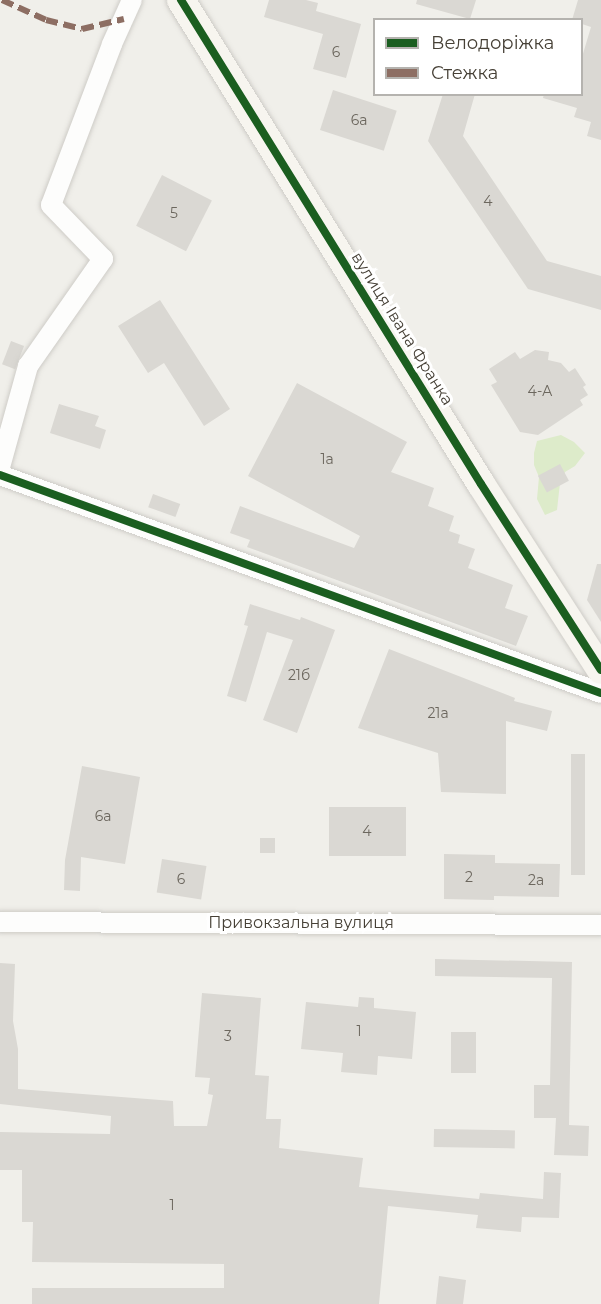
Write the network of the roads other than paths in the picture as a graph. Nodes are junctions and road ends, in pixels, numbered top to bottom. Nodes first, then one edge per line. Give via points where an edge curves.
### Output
1 (132, 0) edge
2 (181, 0) edge
3 (0, 467) edge
4 (0, 475) edge
5 (601, 670) edge
6 (601, 693) edge
7 (0, 922) edge
8 (601, 925) edge

1 - 3 street via 51,205 104,259 28,366
2 - 5 street, вулиця Івана Франка
4 - 6 street
7 - 8 street, Привокзальна вулиця

